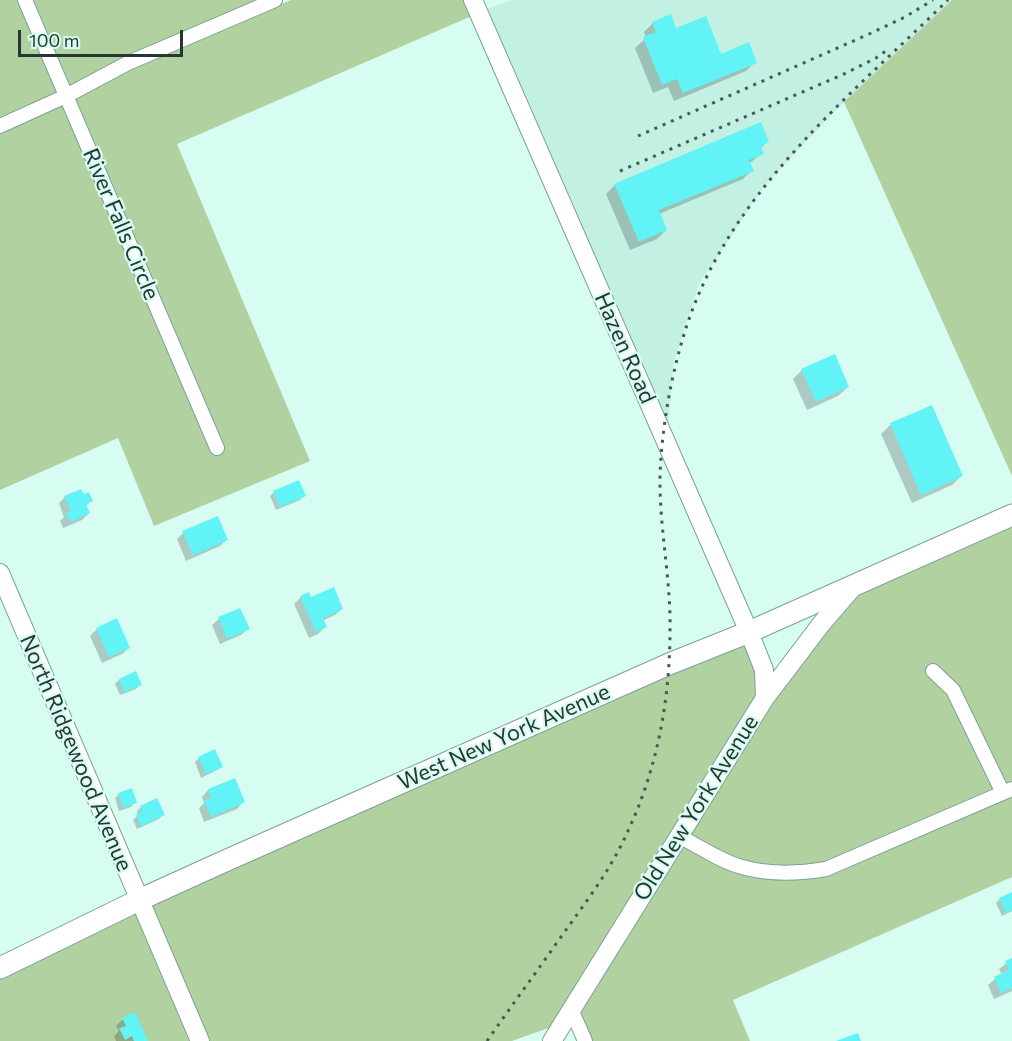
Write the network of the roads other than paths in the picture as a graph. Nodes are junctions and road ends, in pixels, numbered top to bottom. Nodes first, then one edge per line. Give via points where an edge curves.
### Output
1 (25, 0) edge
2 (275, 0) edge
3 (473, 0) edge
4 (66, 96) junction
5 (0, 126) edge
6 (217, 448) dead end
7 (1012, 515) edge
8 (0, 573) edge
9 (854, 585) junction
10 (749, 632) junction
11 (933, 671) dead end
12 (765, 698) junction
13 (1007, 791) edge
14 (679, 836) junction
15 (139, 900) junction
16 (0, 968) edge
17 (572, 1009) junction
18 (200, 1041) edge
19 (552, 1041) edge
20 (585, 1041) edge

1 - 4 street, River Falls Circle
2 - 4 street via 128,63
3 - 10 street, Hazen Road
4 - 5 street
4 - 6 street, River Falls Circle
7 - 9 main road, West New York Avenue
8 - 15 street, North Ridgewood Avenue
9 - 10 main road, West New York Avenue
9 - 12 street, Old New York Avenue
10 - 12 street, Hazen Road via 764,670
10 - 15 main road, West New York Avenue
11 - 13 street via 953,690
12 - 14 street, Old New York Avenue
13 - 14 street via 826,869 796,875 740,867
14 - 17 street, Old New York Avenue
15 - 16 main road, West New York Avenue
15 - 18 street, North Ridgewood Avenue
17 - 19 street, Old New York Avenue
17 - 20 street

